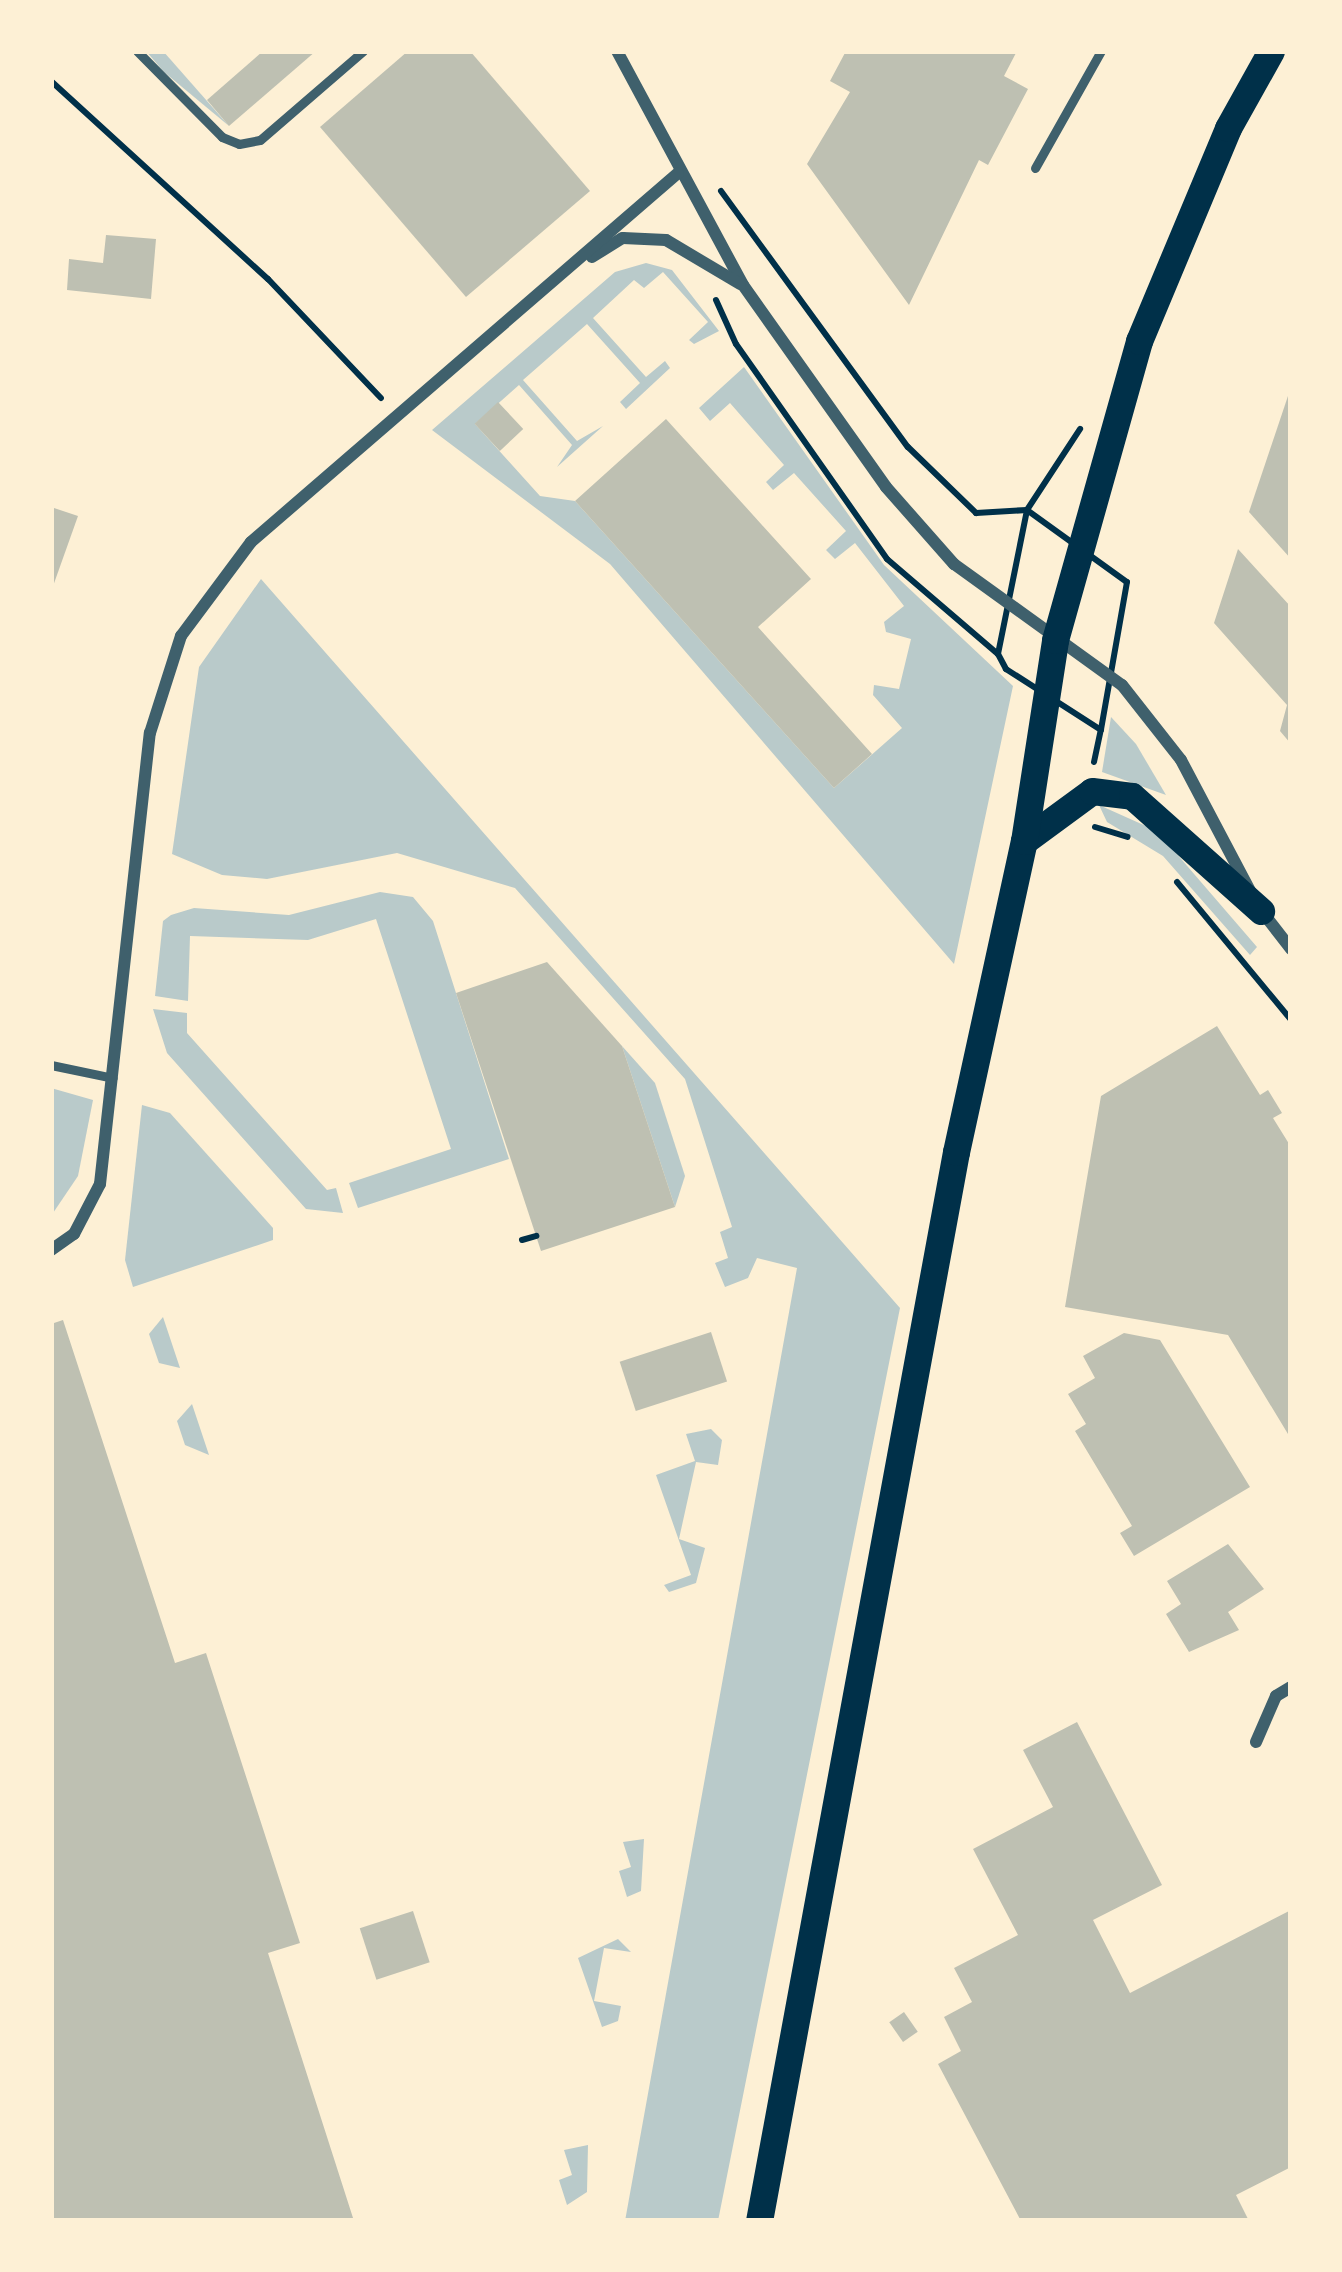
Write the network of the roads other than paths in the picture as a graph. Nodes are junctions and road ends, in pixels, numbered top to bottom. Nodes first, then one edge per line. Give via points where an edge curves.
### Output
1 (137, 51) edge
2 (363, 51) edge
3 (617, 51) edge
4 (1101, 51) edge
5 (1271, 51) edge
6 (1035, 168) dead end
7 (678, 173) junction
8 (565, 273) junction
9 (742, 285) junction
10 (1055, 640) junction
11 (1024, 841) junction
12 (1261, 911) junction
13 (1291, 949) edge
14 (51, 1065) edge
15 (113, 1078) junction
16 (51, 1250) edge
17 (1291, 1687) edge
18 (1256, 1742) dead end
19 (759, 2221) edge

1 - 2 lane via 222,137 239,144 260,140
3 - 7 street
4 - 6 lane
5 - 10 main road via 1228,128 1139,341
7 - 8 street
7 - 9 street
8 - 9 street via 623,238 646,237
8 - 15 street via 251,542 181,636 150,733
9 - 10 street via 954,564
10 - 11 main road
10 - 12 street via 1121,685 1181,760
11 - 12 main road via 1092,791 1132,796
11 - 19 main road via 956,1152
12 - 13 street
14 - 15 lane
15 - 16 street via 92,1209
17 - 18 street via 1276,1696

